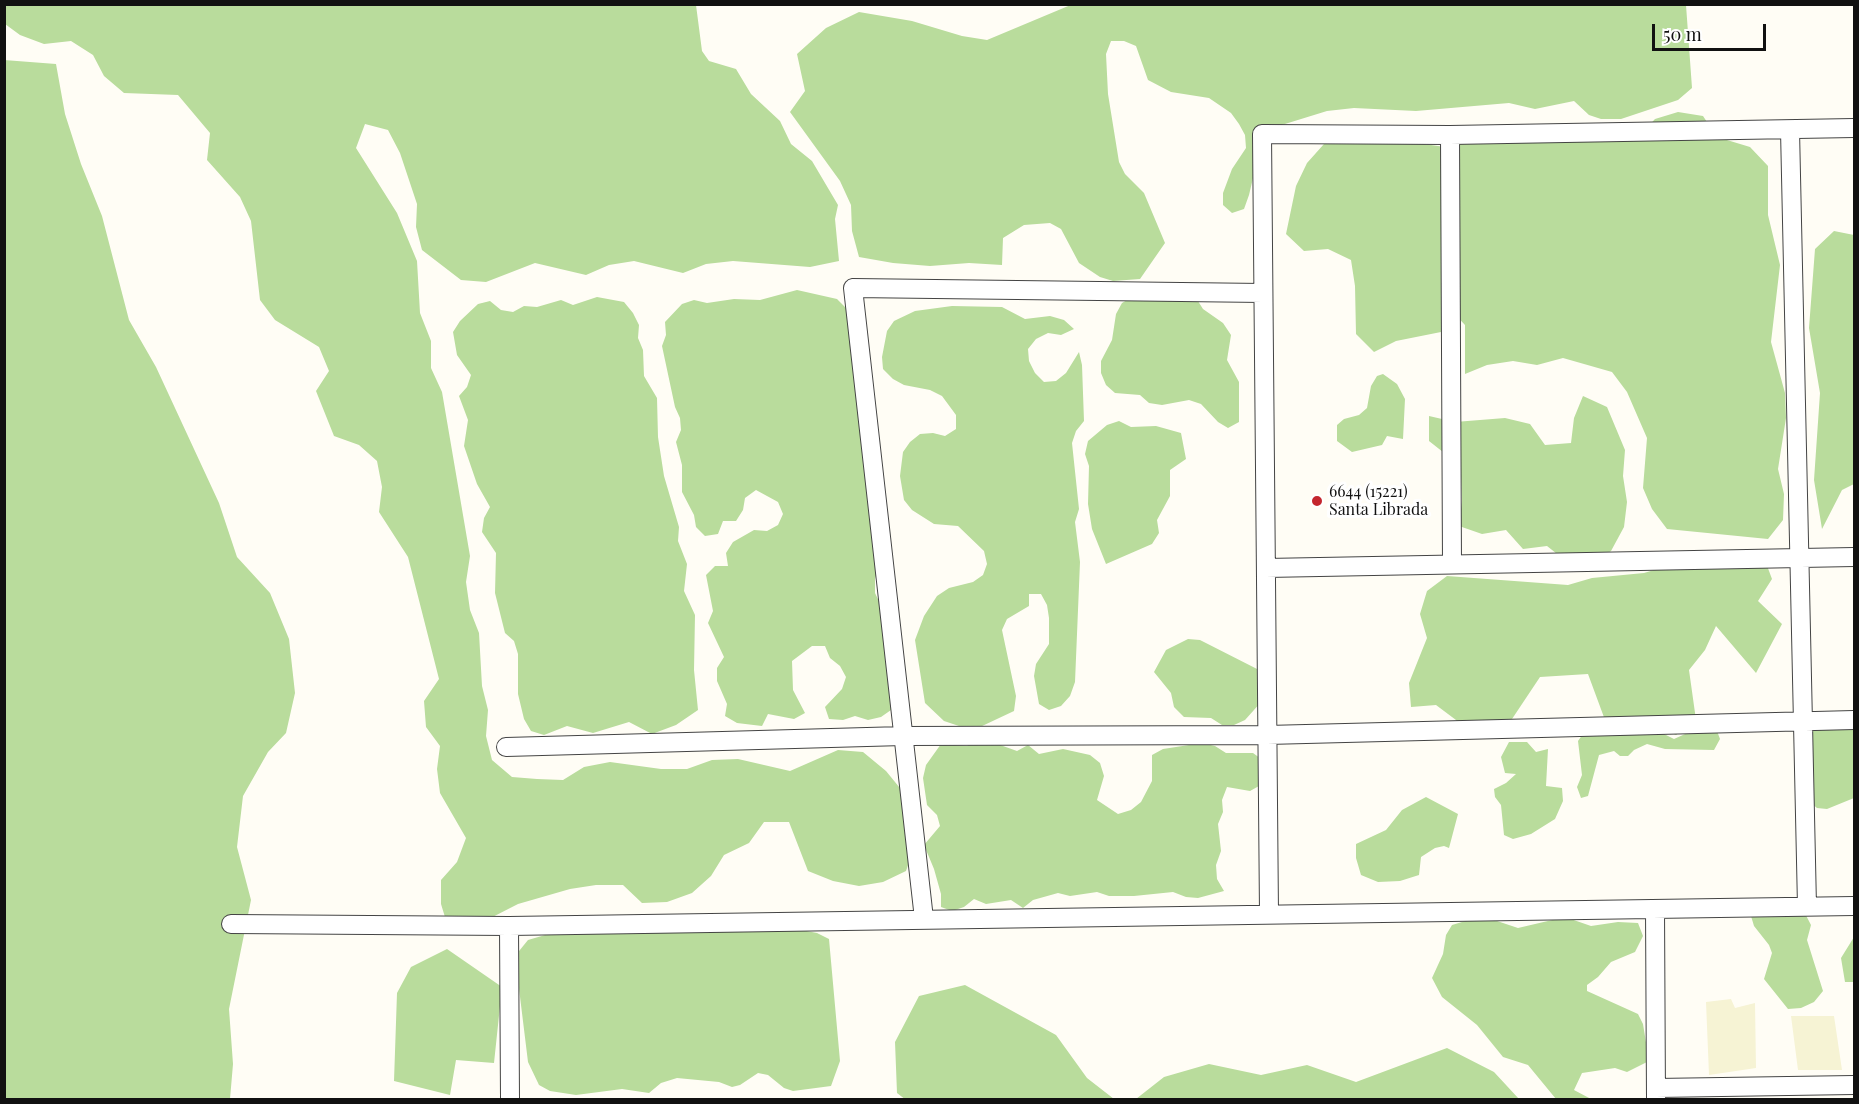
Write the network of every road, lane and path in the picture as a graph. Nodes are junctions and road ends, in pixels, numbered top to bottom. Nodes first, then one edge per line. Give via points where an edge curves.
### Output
1 (1854, 128) edge
2 (1790, 130) junction
3 (1450, 135) junction
4 (1263, 293) junction
5 (1854, 557) edge
6 (1800, 558) junction
7 (1452, 564) junction
8 (1266, 568) junction
9 (1854, 720) edge
10 (1803, 721) junction
11 (1268, 735) junction
12 (903, 736) junction
13 (506, 747) dead end
14 (1808, 906) junction
15 (1854, 906) edge
16 (1655, 909) junction
17 (1269, 914) junction
18 (924, 920) junction
19 (231, 924) dead end
20 (509, 926) junction
21 (1854, 1085) edge
22 (1656, 1094) edge
23 (510, 1100) edge

1 - 2 street
2 - 3 street
2 - 6 street
3 - 4 street via 1262,134
3 - 7 street
4 - 8 street
4 - 12 street via 853,288
5 - 6 street
6 - 7 street
6 - 10 street
7 - 8 street
8 - 11 street
9 - 10 street
10 - 11 street
10 - 14 street
11 - 12 street
11 - 17 street
12 - 13 street
12 - 18 street
14 - 15 street
14 - 16 street
16 - 17 street
16 - 22 street
17 - 18 street
18 - 20 street
19 - 20 street
20 - 23 street
21 - 22 street

